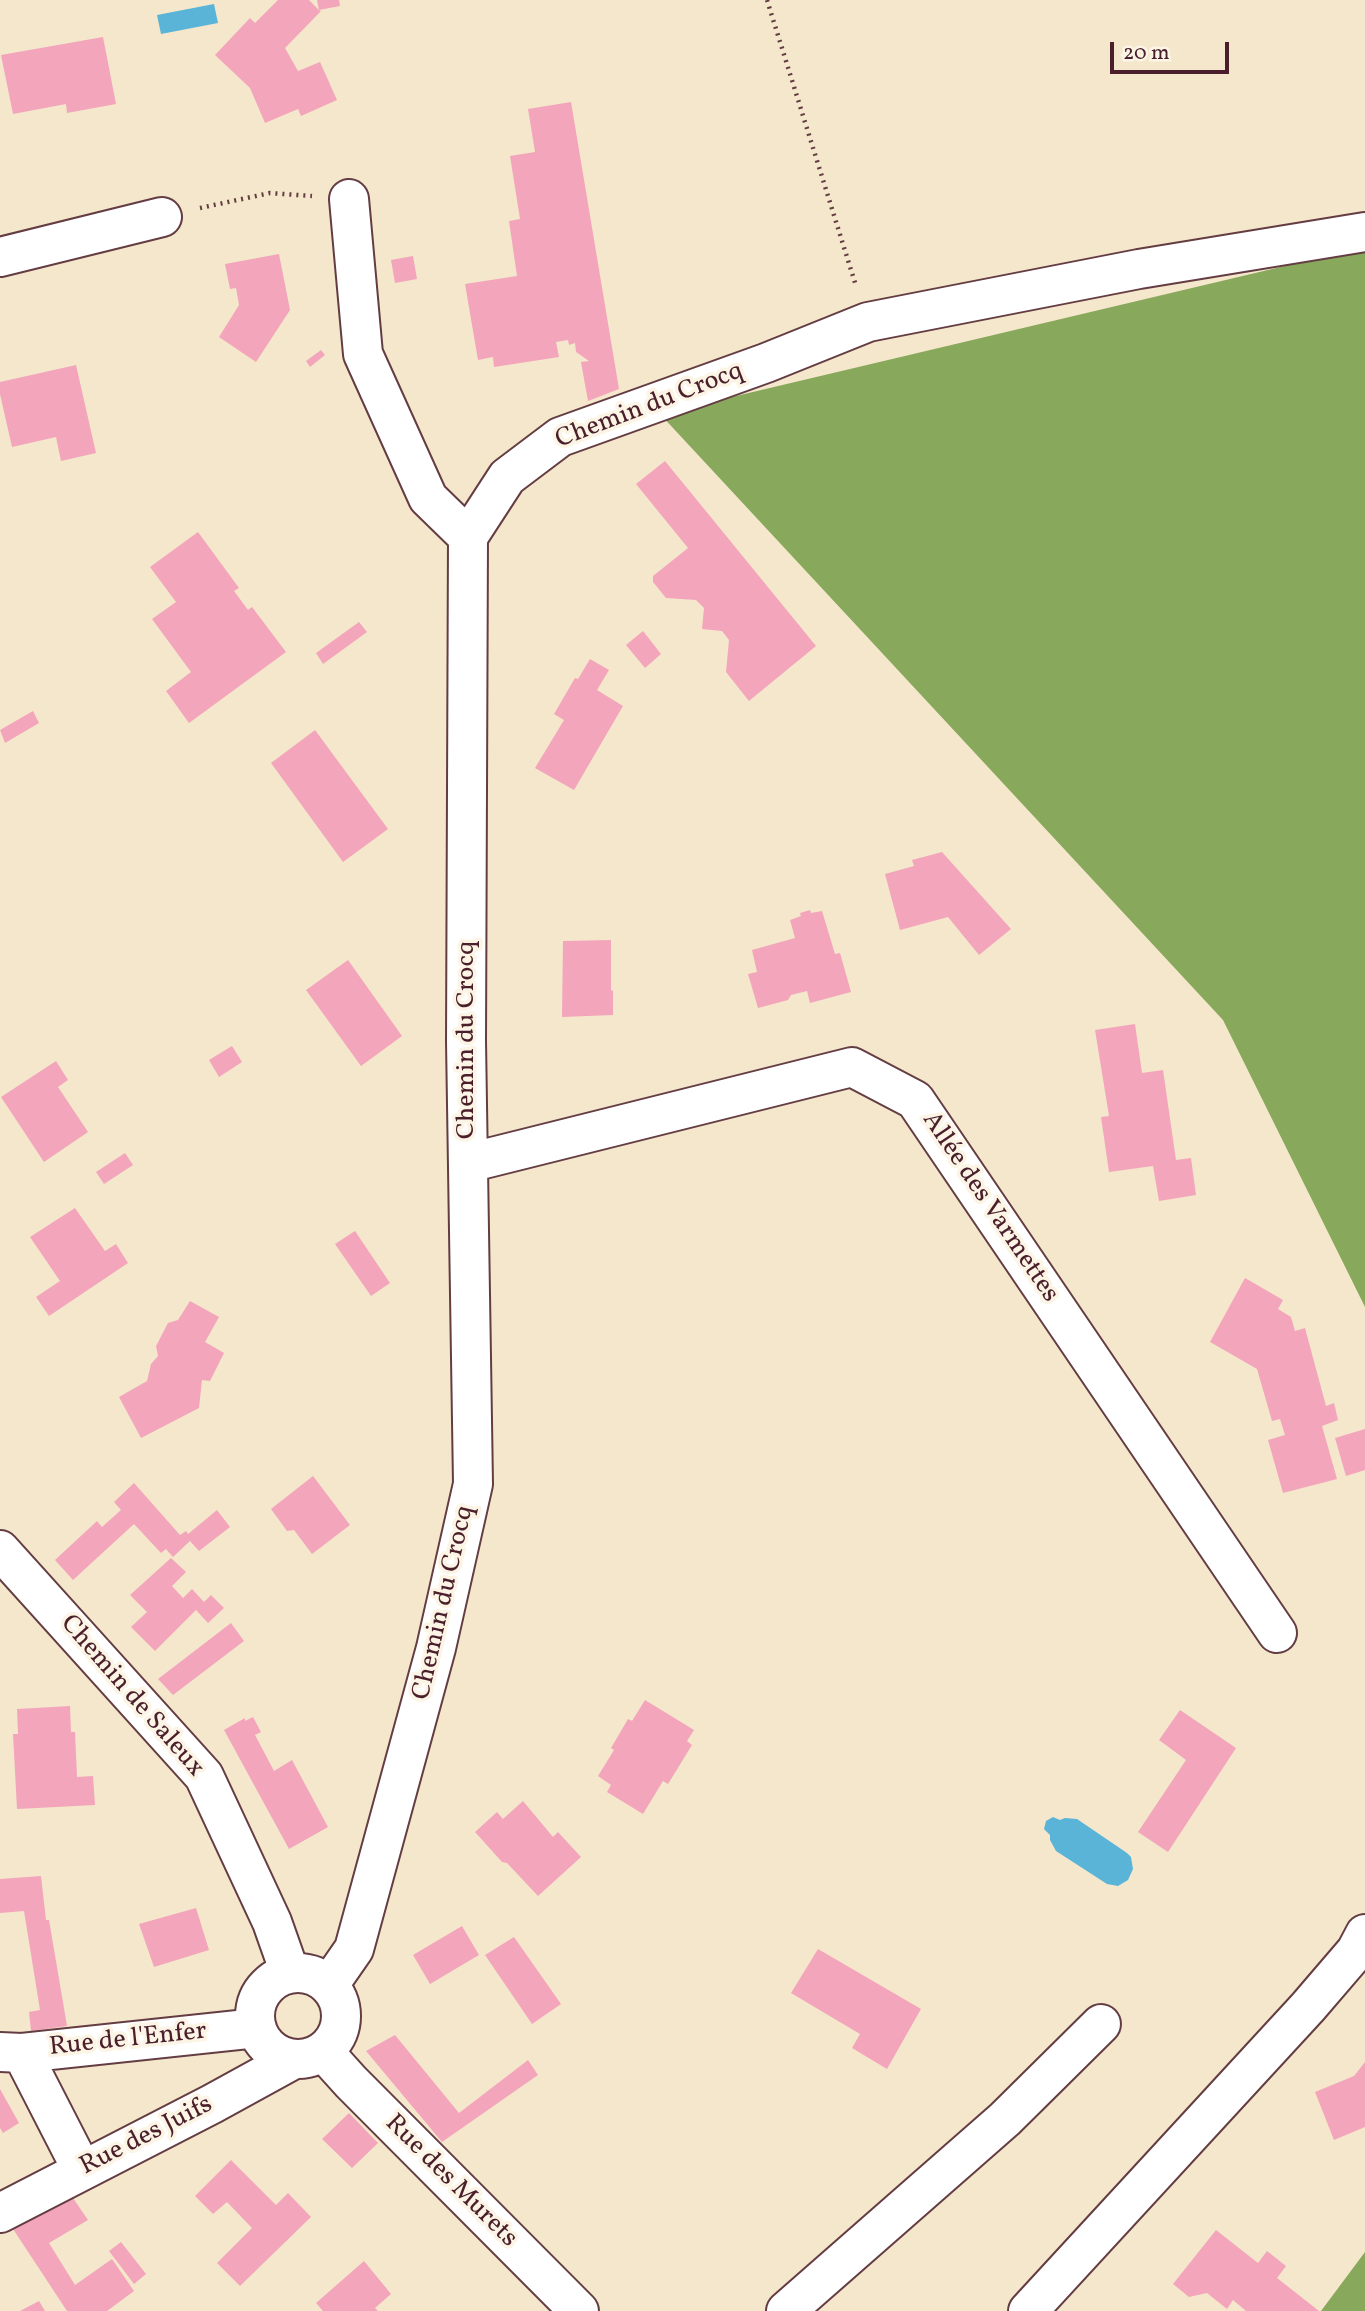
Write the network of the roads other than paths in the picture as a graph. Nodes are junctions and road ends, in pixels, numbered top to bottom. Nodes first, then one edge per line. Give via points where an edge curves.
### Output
1 (349, 199) road end
2 (162, 217) road end
3 (1365, 232) edge
4 (0, 257) edge
5 (468, 537) junction
6 (468, 1163) junction
7 (0, 1550) edge
8 (1278, 1633) dead end
9 (1365, 1934) edge
10 (290, 1973) junction
11 (329, 1985) junction
12 (1101, 2024) dead end
13 (257, 2028) junction
14 (11, 2052) edge
15 (308, 2055) junction
16 (82, 2169) junction
17 (0, 2213) edge
18 (579, 2311) edge
19 (786, 2311) edge
20 (1028, 2311) edge

1 - 5 street via 363,354 428,498
2 - 4 street
3 - 5 street, Chemin du Crocq via 1139,269 868,322 561,437 507,477
5 - 6 street, Chemin du Crocq
6 - 8 street, Allée des Varmettes via 852,1067 915,1100
6 - 11 street, Chemin du Crocq via 473,1484 436,1648 354,1949
7 - 10 street, Chemin de Saleux via 204,1776 272,1922
9 - 20 street via 1308,2007
10 - 11 street via 317,1977
10 - 13 street via 276,1978 257,2000
11 - 15 street via 341,2020 338,2031 332,2042
12 - 19 street via 1005,2119
13 - 14 street, Rue de l'Enfer
13 - 15 street via 261,2040 281,2056
14 - 16 street
15 - 16 street, Rue des Juifs
15 - 18 street, Rue des Murets via 359,2091
16 - 17 street, Rue des Juifs

